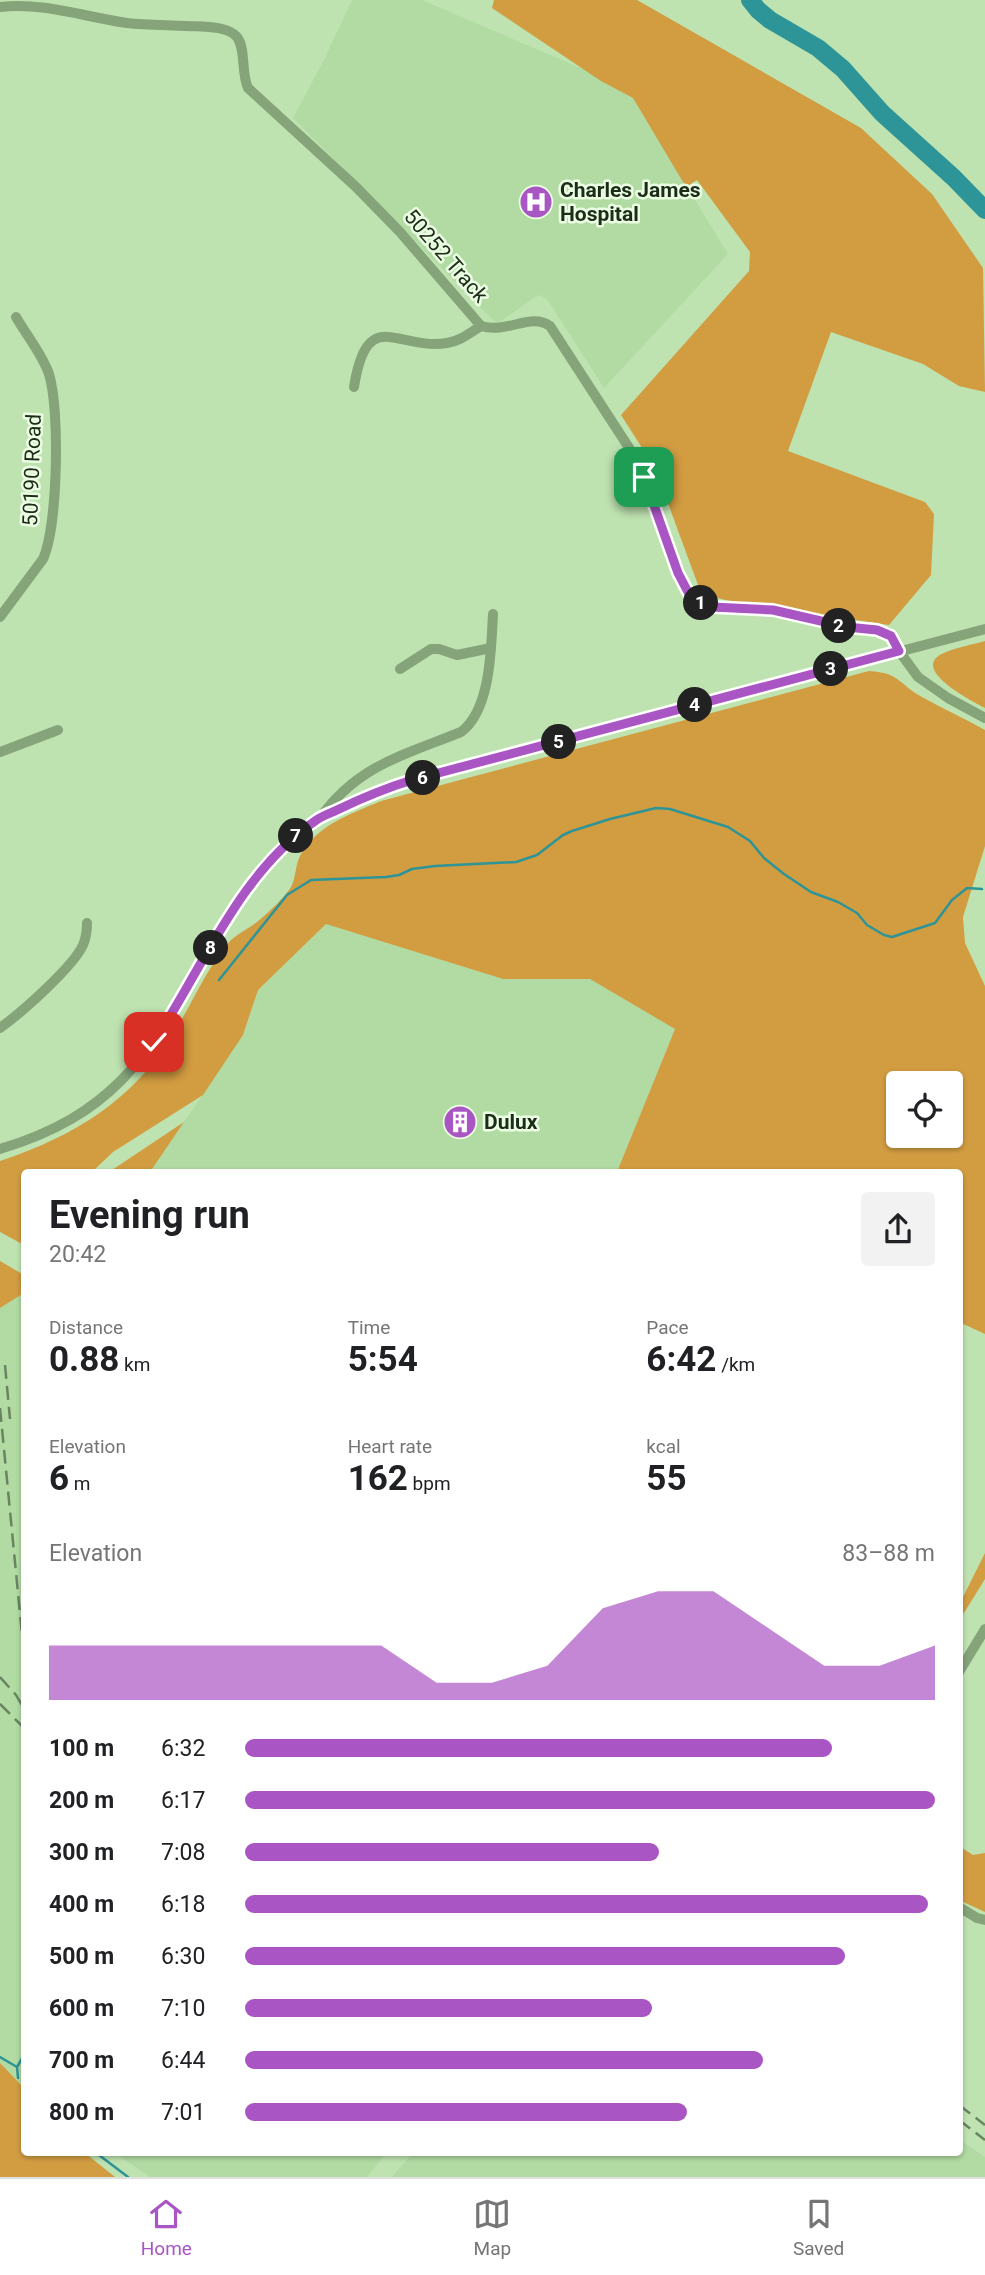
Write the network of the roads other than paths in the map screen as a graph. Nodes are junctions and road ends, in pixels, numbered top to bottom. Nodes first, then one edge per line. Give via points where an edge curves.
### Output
1 (0, 7) edge
2 (16, 317) dead end
3 (481, 326) junction
4 (354, 387) dead end
5 (493, 614) dead end
6 (0, 617) edge
7 (985, 629) edge
8 (491, 648) junction
9 (899, 651) junction
10 (400, 669) dead end
11 (985, 718) edge
12 (58, 730) dead end
13 (0, 752) edge
14 (320, 818) junction
15 (87, 923) dead end
16 (0, 1028) edge
17 (0, 1149) edge
18 (985, 1629) edge
19 (963, 1665) edge
20 (963, 1909) edge
21 (985, 1920) edge

1 - 3 street, 50252 Track via 39,7 234,35 239,39 248,88 355,186
2 - 6 street, 50190 Road via 49,376 55,450 46,551
3 - 4 street via 449,343 379,337 366,349
3 - 9 street, 50252 Track via 505,328 535,320 550,326 633,454 678,573 695,600 712,607 773,610 877,630 891,636
5 - 8 street
7 - 9 street
8 - 10 street via 457,655 431,649
8 - 14 street via 480,703 470,725 368,772 334,797
9 - 11 street via 931,688
9 - 14 street via 412,780
12 - 13 street
14 - 17 street via 261,871 154,1042 117,1085 60,1126
15 - 16 street via 78,953
18 - 19 street
20 - 21 street

